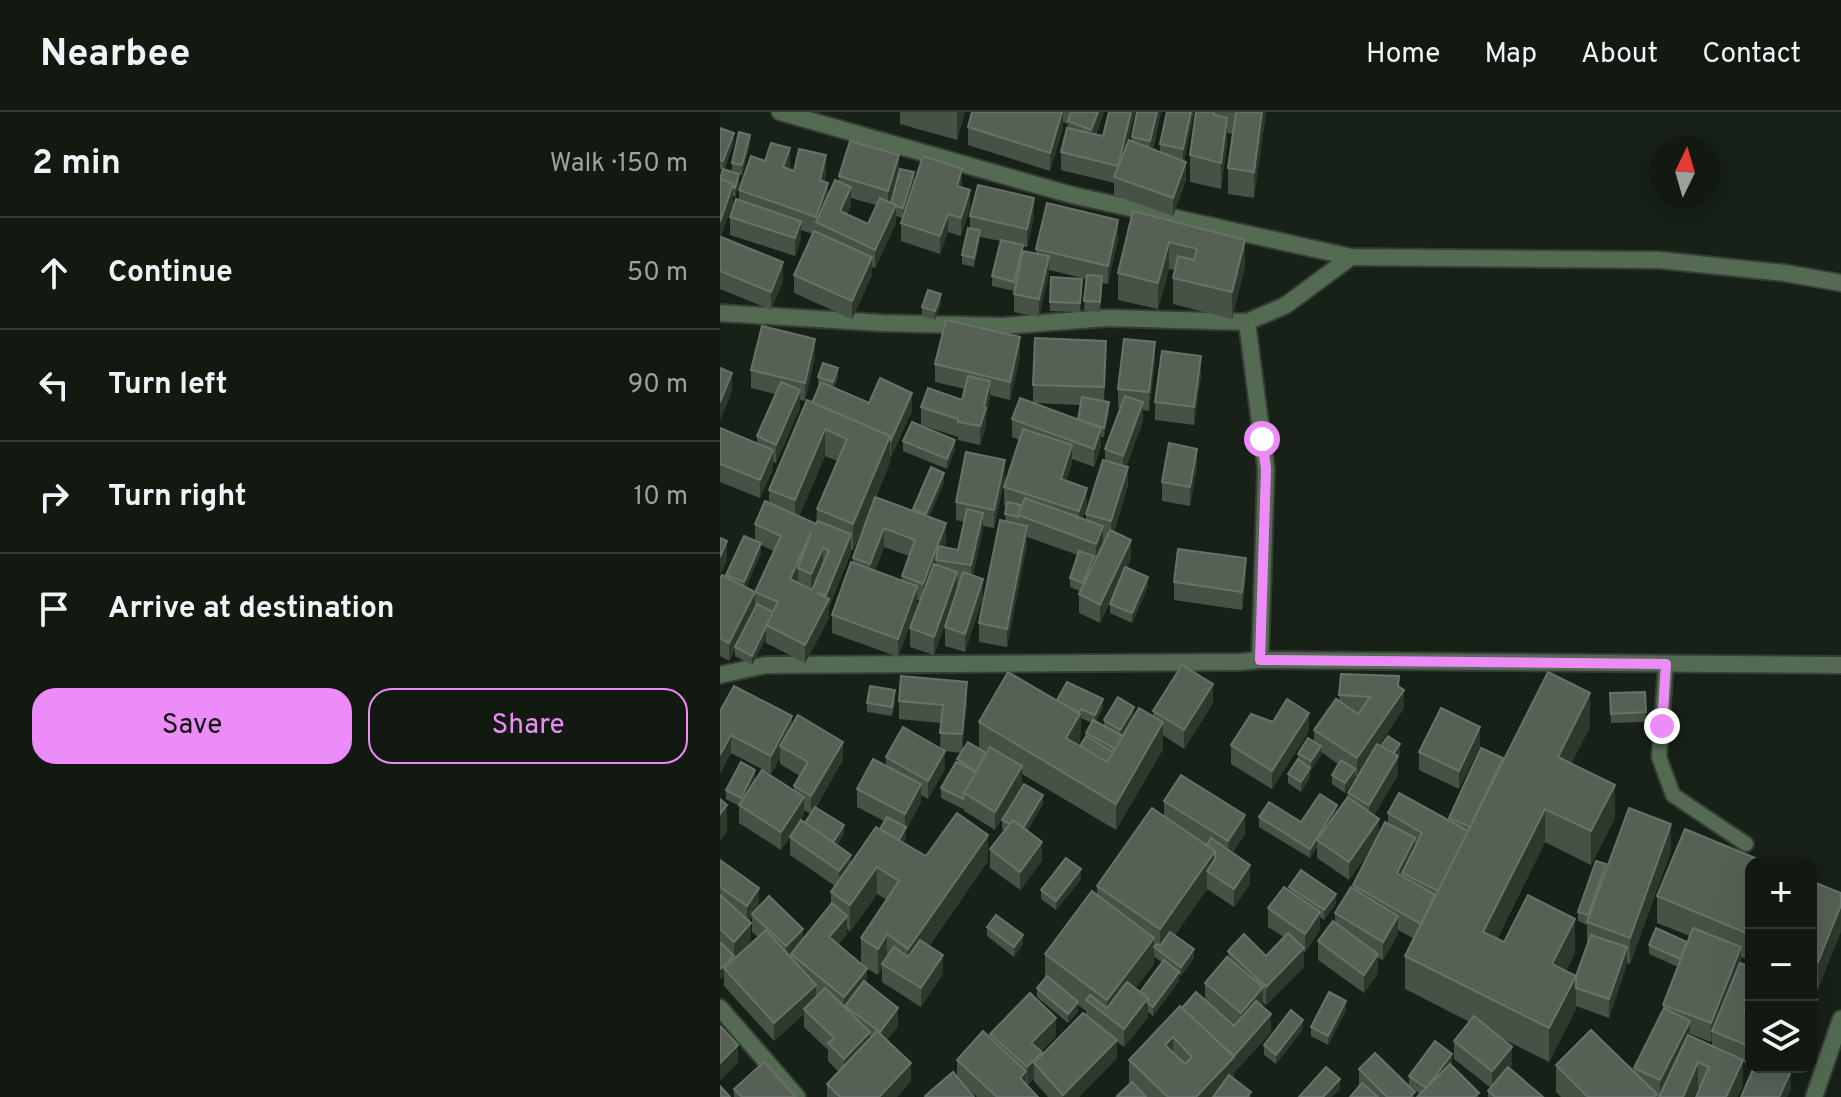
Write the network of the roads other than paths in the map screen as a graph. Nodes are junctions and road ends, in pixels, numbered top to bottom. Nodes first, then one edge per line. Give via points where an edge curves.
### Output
1 (780, 112) edge
2 (1351, 257) junction
3 (1841, 283) edge
4 (720, 313) edge
5 (1247, 322) junction
6 (1260, 660) junction
7 (1666, 664) junction
8 (1841, 665) edge
9 (720, 675) edge
10 (1746, 844) dead end
11 (720, 1008) edge
12 (1841, 1019) edge
13 (797, 1097) edge
14 (1814, 1097) edge

1 - 2 street via 1072,195
2 - 3 street via 1659,260
2 - 5 street via 1286,305
4 - 5 street via 1001,326 1107,318
5 - 6 street via 1266,469
6 - 7 street
6 - 9 street via 766,665
7 - 8 street
7 - 10 lane via 1659,757 1673,795
11 - 13 street
12 - 14 street

